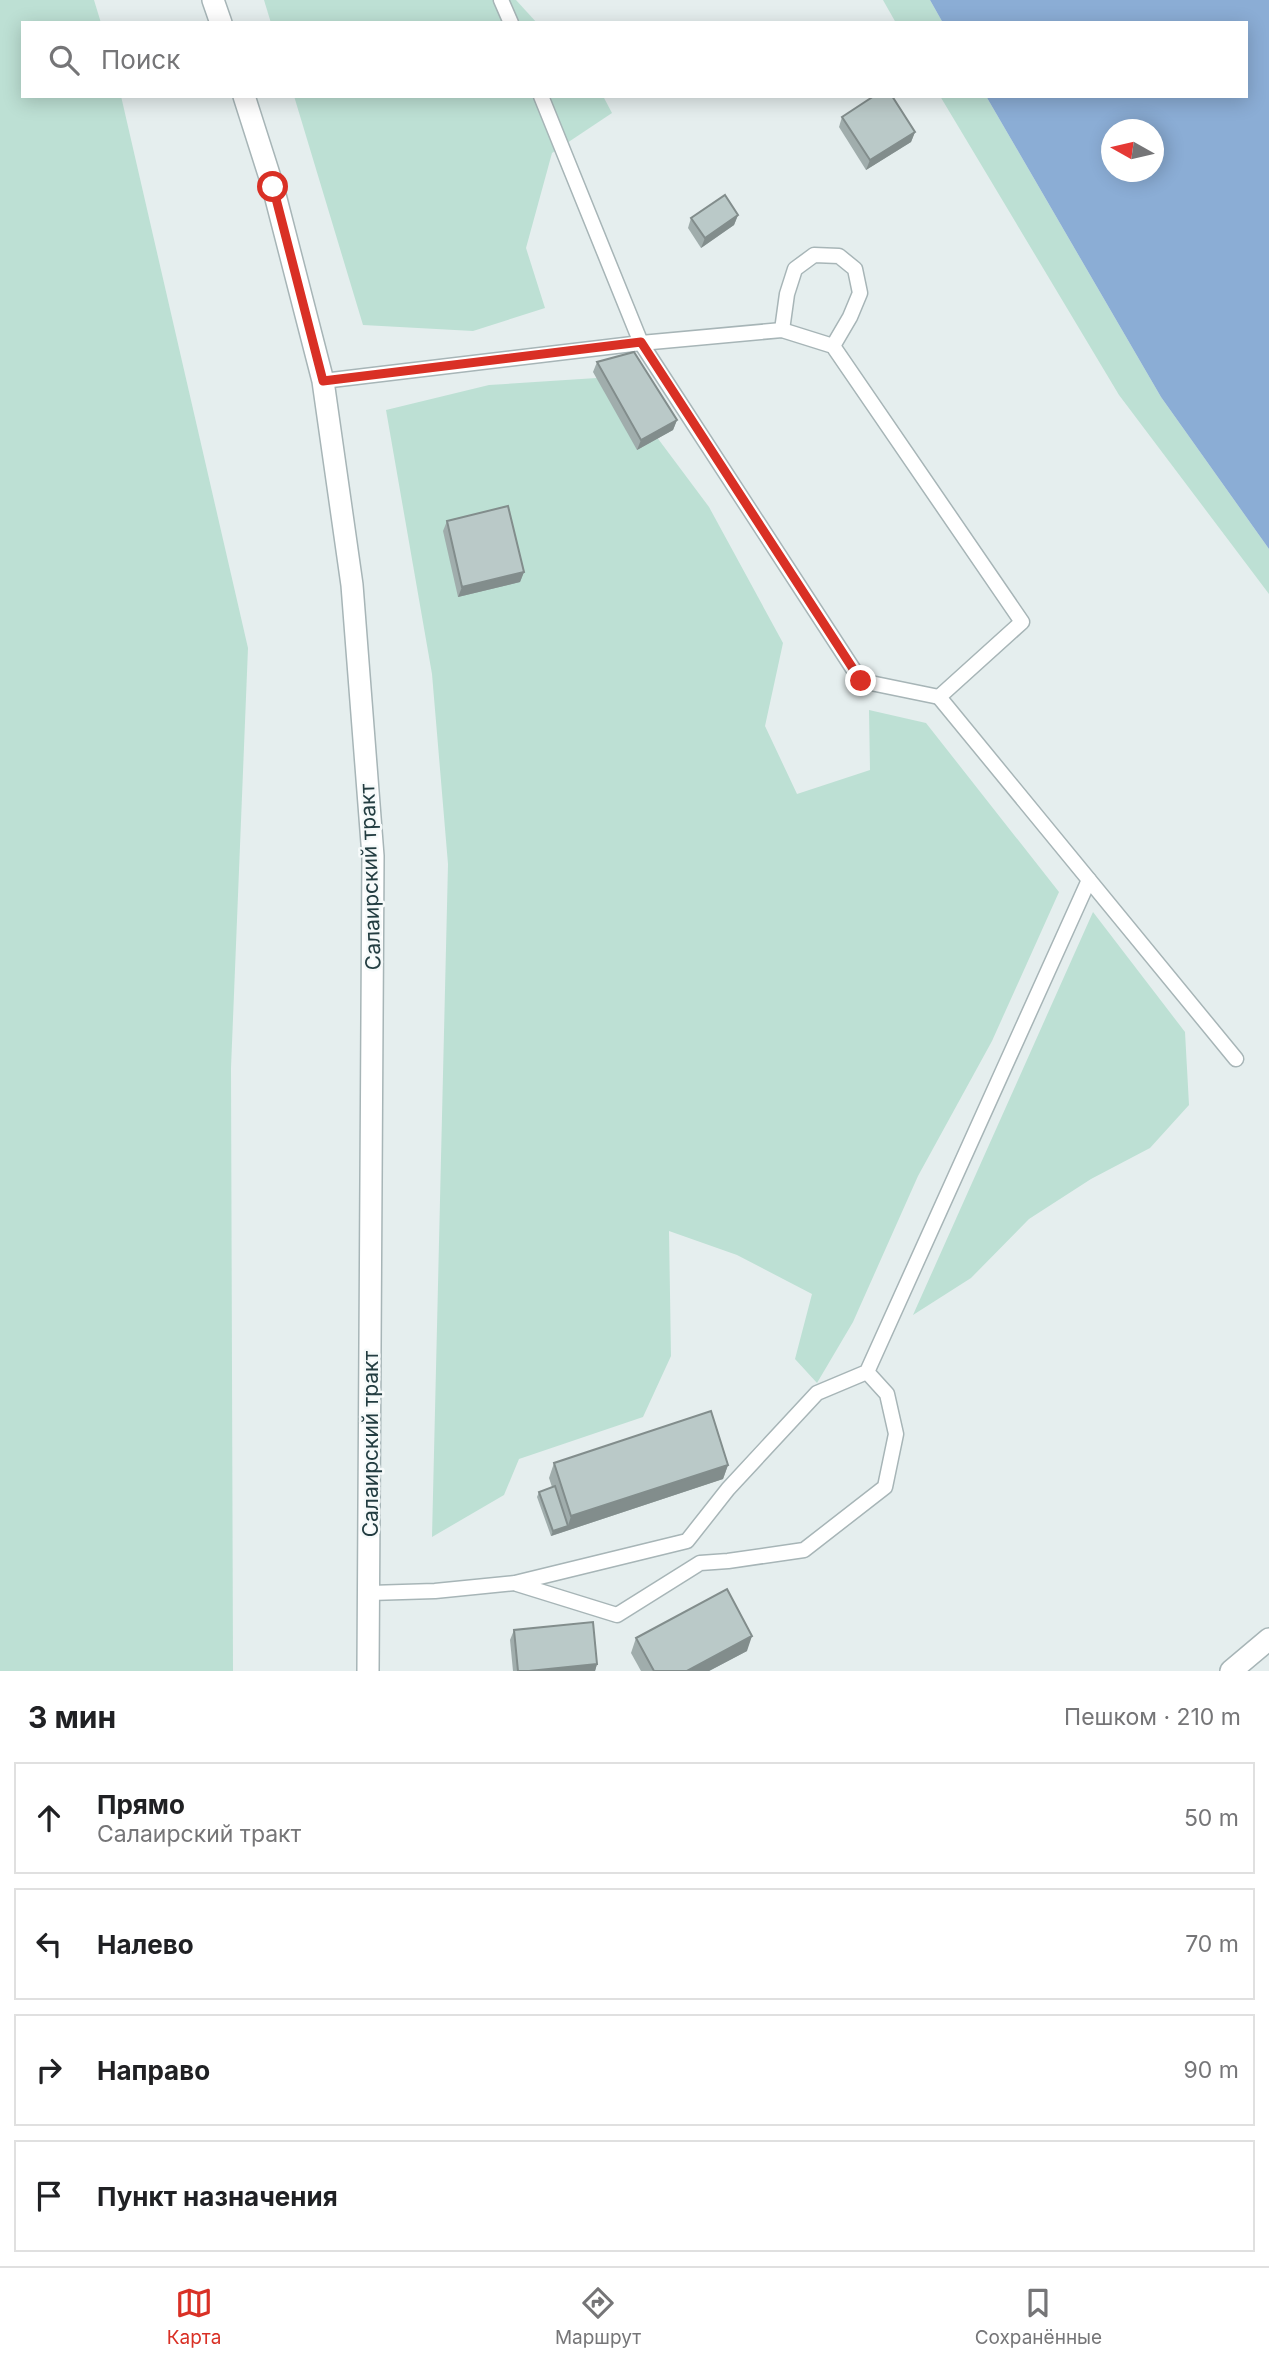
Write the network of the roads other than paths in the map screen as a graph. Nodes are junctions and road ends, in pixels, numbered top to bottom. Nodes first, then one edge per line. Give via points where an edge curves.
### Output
1 (214, 0) edge
2 (501, 0) edge
3 (220, 21) edge
4 (510, 21) edge
5 (245, 98) edge
6 (542, 98) edge
7 (782, 330) junction
8 (641, 342) junction
9 (833, 346) junction
10 (323, 381) junction
11 (939, 697) junction
12 (1089, 880) junction
13 (1236, 1059) dead end
14 (867, 1372) junction
15 (687, 1541) junction
16 (699, 1563) junction
17 (515, 1583) junction
18 (370, 1593) junction
19 (1269, 1639) edge
20 (368, 1671) edge
21 (1231, 1671) edge

1 - 3 street
2 - 4 lane
5 - 10 street, Салаирский тракт via 273,187
6 - 8 lane
7 - 8 lane
7 - 9 lane
7 - 9 lane via 795,269 814,255 839,256 855,269 860,293
8 - 10 lane
8 - 11 lane via 861,681
9 - 11 lane via 1023,622
10 - 18 street, Салаирский тракт via 352,585 373,856
11 - 12 lane
12 - 13 lane
12 - 14 lane
14 - 15 lane via 817,1393 728,1489
14 - 16 lane via 887,1394 896,1434 885,1487 804,1550
15 - 16 lane
15 - 17 lane
16 - 17 lane via 617,1615
17 - 18 lane
18 - 20 street, Салаирский тракт
19 - 21 street

